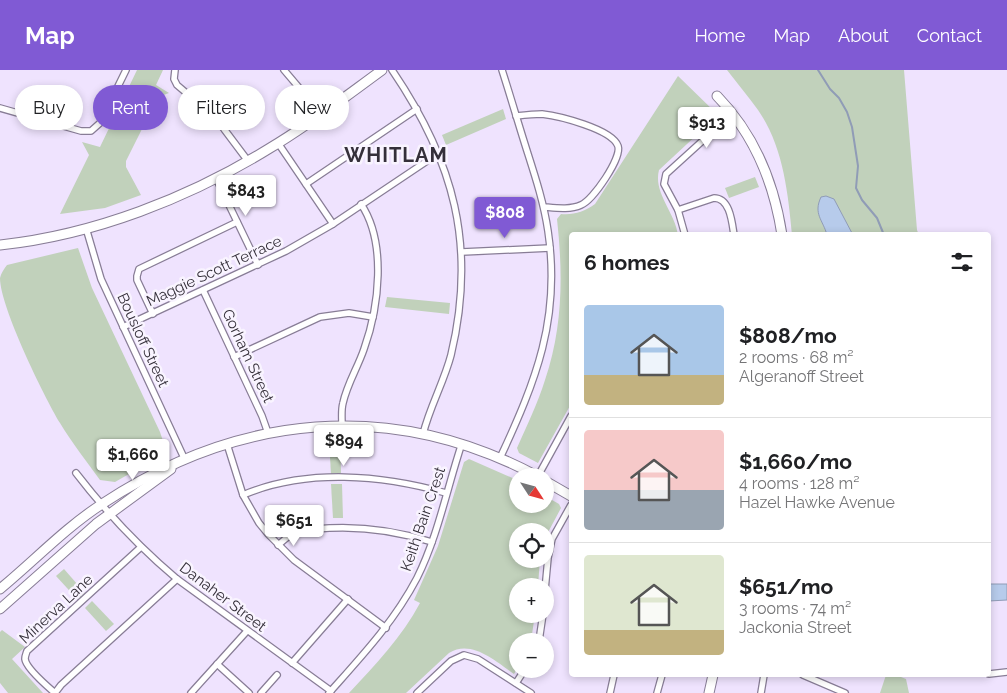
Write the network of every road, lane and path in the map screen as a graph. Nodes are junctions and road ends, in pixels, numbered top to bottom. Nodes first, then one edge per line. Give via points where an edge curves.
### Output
1 (126, 70) edge
2 (175, 70) edge
3 (284, 70) edge
4 (382, 70) edge
5 (392, 70) edge
6 (502, 70) edge
7 (297, 85) edge
8 (349, 94) edge
9 (717, 96) dead end
10 (0, 108) edge
11 (417, 109) junction
12 (732, 114) junction
13 (516, 116) junction
14 (298, 130) edge
15 (278, 143) junction
16 (439, 153) junction
17 (248, 161) junction
18 (216, 178) junction
19 (306, 184) junction
20 (361, 204) junction
21 (544, 207) junction
22 (678, 210) junction
23 (237, 222) junction
24 (333, 224) junction
25 (86, 228) junction
26 (684, 232) edge
27 (733, 232) edge
28 (781, 232) edge
29 (0, 245) edge
30 (550, 248) junction
31 (462, 252) junction
32 (258, 265) junction
33 (203, 290) junction
34 (153, 314) junction
35 (373, 316) junction
36 (124, 327) junction
37 (234, 357) junction
38 (569, 420) edge
39 (342, 426) junction
40 (268, 434) junction
41 (423, 434) junction
42 (227, 444) junction
43 (462, 444) junction
44 (500, 458) junction
45 (185, 460) junction
46 (174, 465) junction
47 (521, 468) edge
48 (542, 468) edge
49 (76, 472) dead end
50 (554, 486) edge
51 (446, 493) junction
52 (243, 494) junction
53 (569, 495) edge
54 (102, 504) junction
55 (569, 509) edge
56 (109, 514) junction
57 (432, 542) junction
58 (278, 545) junction
59 (141, 547) junction
60 (546, 578) edge
61 (177, 579) junction
62 (0, 589) edge
63 (348, 599) junction
64 (0, 609) edge
65 (386, 628) junction
66 (247, 630) junction
67 (292, 662) junction
68 (217, 664) junction
69 (1007, 672) edge
70 (991, 674) edge
71 (277, 675) dead end
72 (614, 677) edge
73 (662, 677) edge
74 (713, 677) edge
75 (764, 677) edge
76 (808, 677) edge
77 (519, 678) edge
78 (516, 683) junction
79 (330, 692) edge
80 (55, 693) edge
81 (191, 693) edge
82 (249, 693) edge
83 (260, 693) edge
84 (417, 693) edge
85 (532, 693) edge
86 (610, 693) edge
87 (658, 693) edge
88 (709, 693) edge
89 (760, 693) edge
90 (845, 693) edge

1 - 10 street via 100,124 91,131
2 - 17 street via 174,79 178,86 211,114
3 - 7 street
4 - 8 street
5 - 11 street
6 - 13 street
9 - 12 street
11 - 16 street
11 - 19 street
12 - 22 street via 666,174 664,184
12 - 28 street via 764,169
13 - 21 street
13 - 21 street via 542,114 579,122 613,139 618,147 618,158 586,203 573,208
14 - 15 street
15 - 17 street
15 - 19 street
16 - 20 street, Maggie Scott Terrace
16 - 31 street via 454,201
17 - 18 street
18 - 23 street
18 - 25 street via 151,206
19 - 24 street
20 - 24 street, Maggie Scott Terrace
20 - 35 street via 371,221 376,245 377,285
21 - 30 street
22 - 26 street
22 - 27 street via 719,198 725,202
23 - 32 street
23 - 34 street via 139,269 138,280
24 - 32 street, Maggie Scott Terrace
25 - 29 street
25 - 36 street, Bousloff Street via 100,279
30 - 31 street
30 - 44 street via 550,302 544,345 534,382
31 - 41 street via 450,356
32 - 33 street, Maggie Scott Terrace
33 - 34 street, Maggie Scott Terrace
33 - 37 street, Gorham Street
34 - 36 street, Maggie Scott Terrace
35 - 37 street via 349,313 320,316
35 - 39 street via 364,349 344,396
36 - 45 street, Bousloff Street
37 - 40 street, Gorham Street
38 - 48 street
39 - 40 street via 300,428
39 - 41 street
40 - 42 street
41 - 43 street
42 - 45 street
42 - 52 street
43 - 44 street
43 - 51 street, Keith Bain Crest
44 - 47 street
45 - 46 street
46 - 54 street via 152,474
46 - 56 street
49 - 54 street, Danaher Street
50 - 53 street
51 - 52 street via 400,482 345,478 294,482
51 - 57 street, Keith Bain Crest
52 - 58 street via 259,523
54 - 56 street, Danaher Street
54 - 62 street
55 - 60 street via 552,540
56 - 59 street, Danaher Street
56 - 64 street
57 - 58 street via 382,530 340,528 299,532
57 - 65 street, Keith Bain Crest via 413,584
58 - 63 street
59 - 61 street, Danaher Street
59 - 80 street, Minerva Lane via 27,652 27,663
61 - 66 street, Danaher Street
61 - 80 street
63 - 65 street
63 - 67 street
65 - 79 street, Keith Bain Crest
66 - 67 street, Danaher Street
66 - 68 street
67 - 79 street, Danaher Street
68 - 81 street
68 - 82 street
69 - 70 street
71 - 83 street
72 - 86 street
73 - 87 street
74 - 88 street
75 - 89 street
76 - 90 street
77 - 78 street
78 - 84 street via 478,659 464,655 451,661
78 - 85 street

